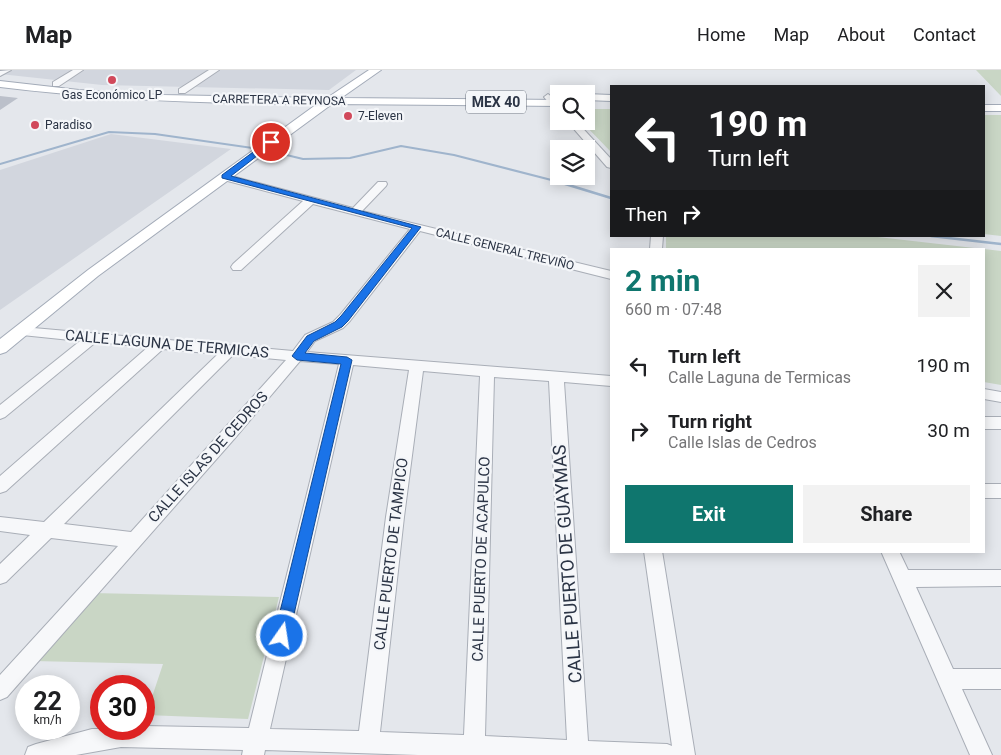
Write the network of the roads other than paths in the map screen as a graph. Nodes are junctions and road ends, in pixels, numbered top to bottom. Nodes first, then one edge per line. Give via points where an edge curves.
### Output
1 (7, 70) edge
2 (79, 70) edge
3 (215, 70) edge
4 (362, 70) edge
5 (376, 70) edge
6 (0, 76) edge
7 (356, 83) junction
8 (0, 84) edge
9 (56, 84) junction
10 (182, 91) junction
11 (293, 93) junction
12 (373, 94) junction
13 (156, 98) junction
14 (329, 98) junction
15 (595, 100) edge
16 (610, 101) edge
17 (985, 102) edge
18 (1001, 102) edge
19 (550, 103) edge
20 (550, 103) edge
21 (985, 108) edge
22 (1001, 108) edge
23 (579, 130) edge
24 (251, 154) junction
25 (610, 164) edge
26 (224, 177) junction
27 (382, 184) dead end
28 (311, 200) junction
29 (355, 212) junction
30 (417, 227) junction
31 (237, 267) dead end
32 (610, 275) edge
33 (22, 331) junction
34 (0, 332) edge
35 (92, 338) junction
36 (160, 344) junction
37 (0, 348) edge
38 (231, 349) junction
39 (297, 356) junction
40 (347, 360) junction
41 (417, 366) junction
42 (487, 372) junction
43 (556, 377) junction
44 (610, 380) edge
45 (985, 394) edge
46 (1001, 397) edge
47 (0, 413) edge
48 (985, 423) edge
49 (1001, 424) edge
50 (0, 486) edge
51 (1001, 491) edge
52 (985, 492) edge
53 (0, 524) edge
54 (46, 531) junction
55 (134, 540) junction
56 (653, 553) edge
57 (891, 553) edge
58 (0, 576) edge
59 (1001, 578) edge
60 (902, 579) junction
61 (949, 679) junction
62 (1001, 679) edge
63 (0, 690) edge
64 (368, 742) junction
65 (474, 746) junction
66 (256, 748) edge
67 (578, 750) junction
68 (36, 755) edge
69 (667, 755) edge
70 (684, 755) edge
71 (981, 755) edge

1 - 6 street
2 - 9 street
3 - 10 street
4 - 14 main road
5 - 7 main road
6 - 9 main road, CARRETERA A REYNOSA / MEX 40
7 - 12 main road via 357,90
7 - 14 main road
8 - 13 main road, CARRETERA A REYNOSA / MEX 40
9 - 10 main road, CARRETERA A REYNOSA / MEX 40
10 - 11 main road, CARRETERA A REYNOSA / MEX 40
11 - 13 main road via 168,94
11 - 14 main road, CARRETERA A REYNOSA / MEX 40
12 - 14 main road, CARRETERA A REYNOSA / MEX 40
12 - 20 main road, CARRETERA A REYNOSA / MEX 40
13 - 14 main road, CARRETERA A REYNOSA / MEX 40
14 - 19 main road, CARRETERA A REYNOSA / MEX 40 via 449,104
14 - 24 main road
15 - 16 main road
17 - 18 main road
21 - 22 main road
23 - 25 street
24 - 26 main road
24 - 34 main road via 108,251
26 - 28 street, CALLE GENERAL TREVIÑO
26 - 33 main road via 93,273
27 - 29 street
28 - 29 street, CALLE GENERAL TREVIÑO
28 - 31 street
29 - 30 street, CALLE GENERAL TREVIÑO
30 - 32 street, CALLE GENERAL TREVIÑO
30 - 39 street, CALLE ISLAS DE CEDROS via 345,318 310,338
33 - 35 street, CALLE LAGUNA DE TERMICAS
33 - 37 main road
35 - 36 street, CALLE LAGUNA DE TERMICAS
35 - 47 street
36 - 38 street, CALLE LAGUNA DE TERMICAS
36 - 50 street
38 - 39 street, CALLE LAGUNA DE TERMICAS
38 - 54 street
39 - 40 street, CALLE LAGUNA DE TERMICAS
39 - 55 street, CALLE ISLAS DE CEDROS
40 - 41 street, CALLE LAGUNA DE TERMICAS
40 - 66 street
41 - 42 street, CALLE LAGUNA DE TERMICAS
41 - 64 street, CALLE PUERTO DE TAMPICO
42 - 43 street, CALLE LAGUNA DE TERMICAS
42 - 65 street, CALLE PUERTO DE ACAPULCO
43 - 44 street, CALLE LAGUNA DE TERMICAS
43 - 67 street, CALLE PUERTO DE GUAYMAS
45 - 46 street
48 - 49 street
51 - 52 street
53 - 54 street
54 - 55 street
54 - 58 street
55 - 63 street, CALLE ISLAS DE CEDROS
56 - 70 street
57 - 60 street
59 - 60 street
60 - 61 street
61 - 62 street
61 - 71 street
64 - 65 street
64 - 66 street
65 - 67 street
66 - 68 street via 121,736
67 - 69 street

